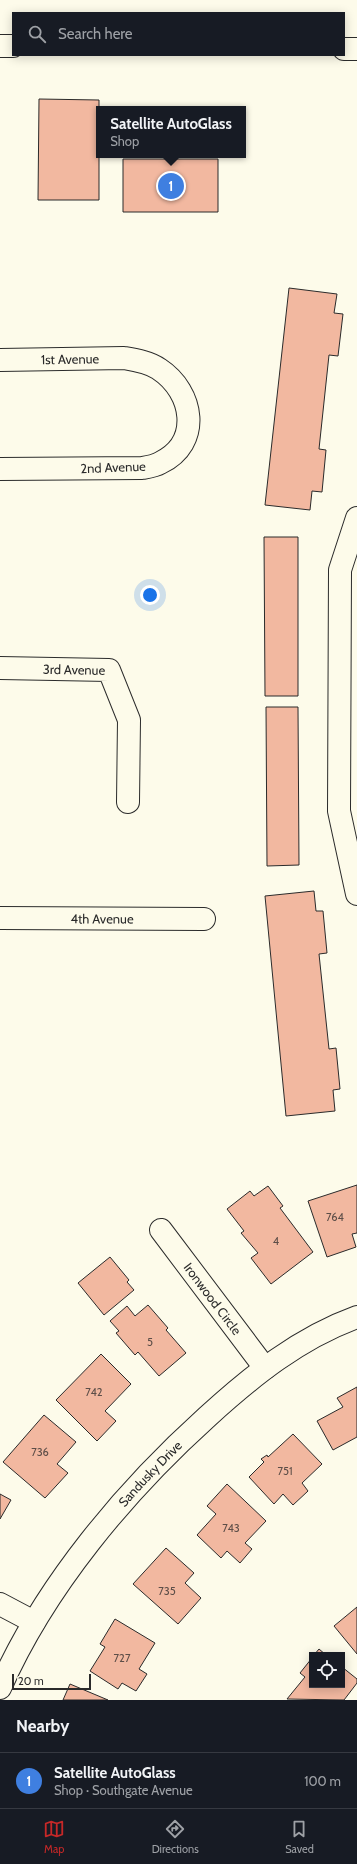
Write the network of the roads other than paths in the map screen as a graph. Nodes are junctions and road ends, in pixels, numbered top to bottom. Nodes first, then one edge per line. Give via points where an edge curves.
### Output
1 (0, 46) edge
2 (12, 46) edge
3 (345, 49) edge
4 (357, 49) edge
5 (0, 360) edge
6 (140, 360) joint
7 (0, 469) edge
8 (357, 518) edge
9 (0, 668) edge
10 (128, 802) dead end
11 (357, 894) edge
12 (0, 918) edge
13 (204, 919) dead end
14 (161, 1230) dead end
15 (357, 1317) edge
16 (264, 1368) junction
17 (0, 1604) edge
18 (34, 1622) junction
19 (0, 1688) edge

1 - 2 street
3 - 4 street
5 - 6 street, 1st Avenue
6 - 7 street, 2nd Avenue via 159,368 174,382 185,399 190,418 186,437 175,452 160,463 142,468
8 - 11 street via 340,570 339,803
9 - 10 street, 3rd Avenue via 109,670 129,720
12 - 13 street, 4th Avenue
14 - 16 street, Ironwood Circle
15 - 16 street, Sandusky Drive via 303,1342
16 - 18 street, Sandusky Drive via 175,1446 126,1498 81,1553
17 - 18 street
18 - 19 street, Sandusky Drive

